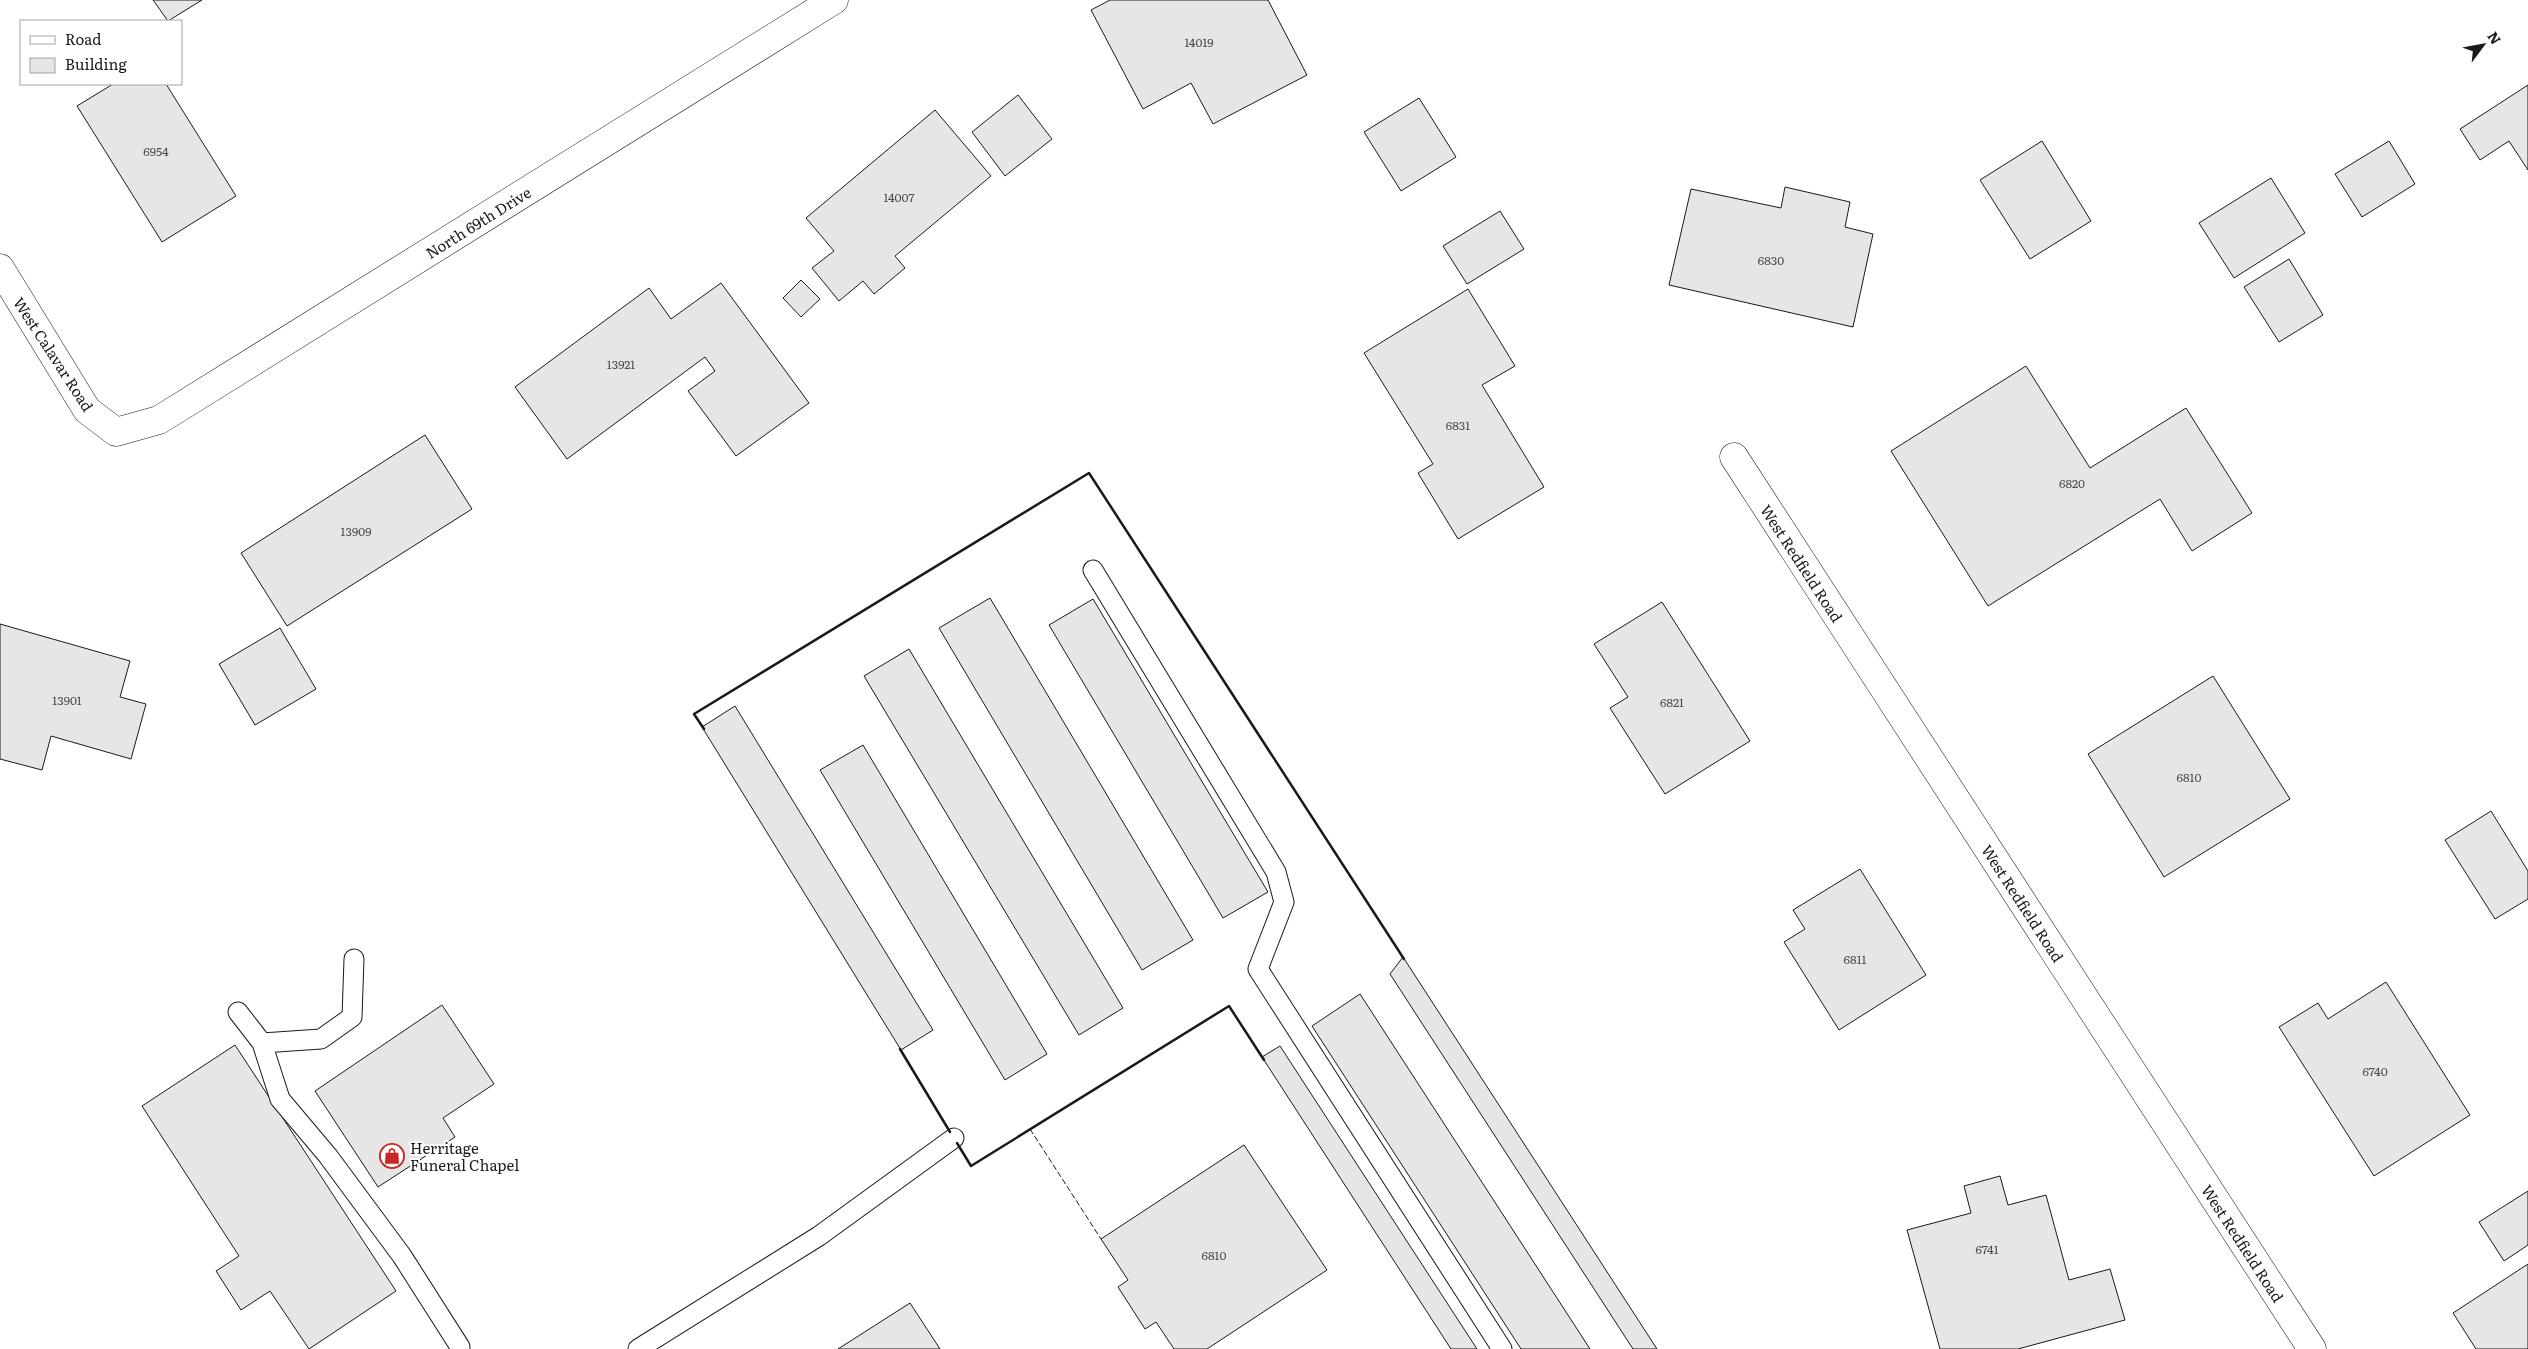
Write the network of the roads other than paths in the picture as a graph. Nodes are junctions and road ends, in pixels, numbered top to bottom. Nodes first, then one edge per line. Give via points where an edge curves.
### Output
1 (834, 0) edge
2 (0, 268) edge
3 (116, 432) joint
4 (1734, 457) dead end
5 (1093, 570) dead end
6 (354, 959) dead end
7 (238, 1012) dead end
8 (262, 1043) junction
9 (954, 1138) dead end
10 (460, 1347) dead end
11 (638, 1349) edge
12 (1502, 1349) edge
13 (2312, 1349) edge

1 - 3 street, North 69th Drive via 159,420
2 - 3 street, West Calavar Road via 87,410
4 - 13 street, West Redfield Road
5 - 12 lane via 1276,872 1284,902 1258,969
6 - 8 lane via 352,1018 321,1039
7 - 8 lane
8 - 10 lane via 280,1099 328,1156 402,1256
9 - 11 lane via 819,1236

